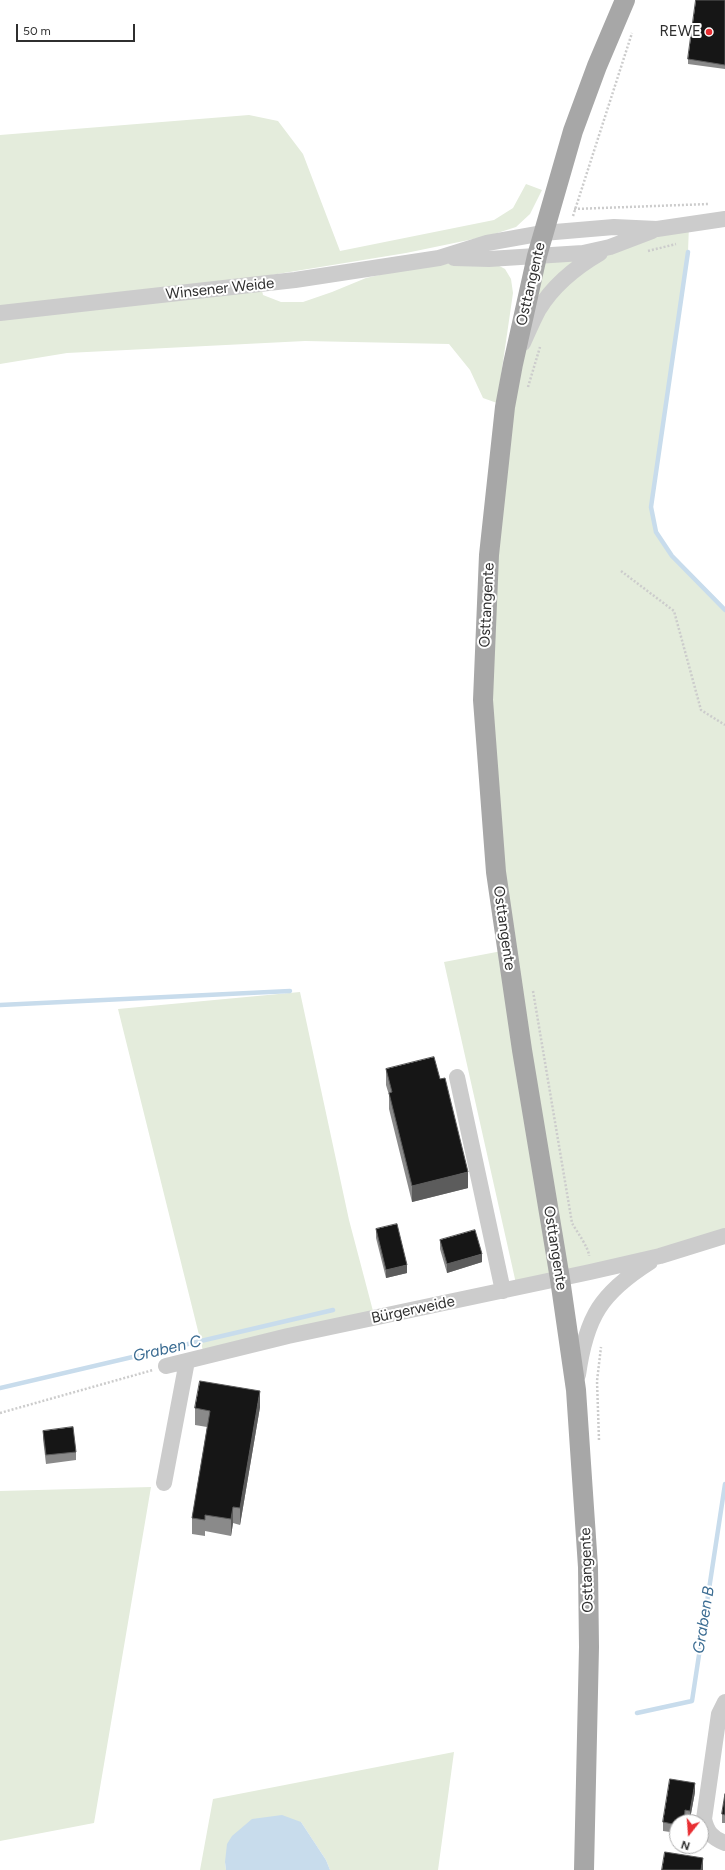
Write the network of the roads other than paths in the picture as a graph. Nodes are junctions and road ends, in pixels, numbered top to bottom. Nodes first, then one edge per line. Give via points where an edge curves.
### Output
1 (625, 0) edge
2 (725, 219) edge
3 (657, 229) junction
4 (543, 233) junction
5 (610, 247) junction
6 (537, 256) junction
7 (439, 258) junction
8 (0, 313) edge
9 (513, 364) junction
10 (457, 1077) dead end
11 (725, 1236) edge
12 (660, 1256) junction
13 (560, 1279) junction
14 (503, 1291) junction
15 (187, 1361) junction
16 (166, 1366) road end
17 (576, 1390) junction
18 (164, 1483) dead end
19 (725, 1702) edge
20 (725, 1843) edge
21 (584, 1870) edge

1 - 4 main road, Osttangente via 573,130
2 - 3 street
3 - 4 street, Winsener Weide via 614,227
3 - 5 street
4 - 6 main road, Osttangente
4 - 7 street, Winsener Weide via 487,243
5 - 6 street, Winsener Weide via 583,253
5 - 9 street via 562,281 539,309
6 - 7 street, Winsener Weide via 489,259
6 - 9 main road, Osttangente
7 - 8 street, Winsener Weide via 295,280
9 - 13 main road, Osttangente via 505,407 489,555 483,700 496,872
10 - 14 street
11 - 12 street, Bürgerweide
12 - 13 street, Bürgerweide
12 - 17 street, Bürgerweide via 611,1290 598,1308 581,1353
13 - 14 street, Bürgerweide
13 - 17 main road, Osttangente
14 - 15 street, Bürgerweide via 288,1336
15 - 16 street, Bürgerweide
15 - 18 street
17 - 21 main road, Osttangente via 589,1607
19 - 20 street via 719,1714 704,1819 707,1830 716,1840

